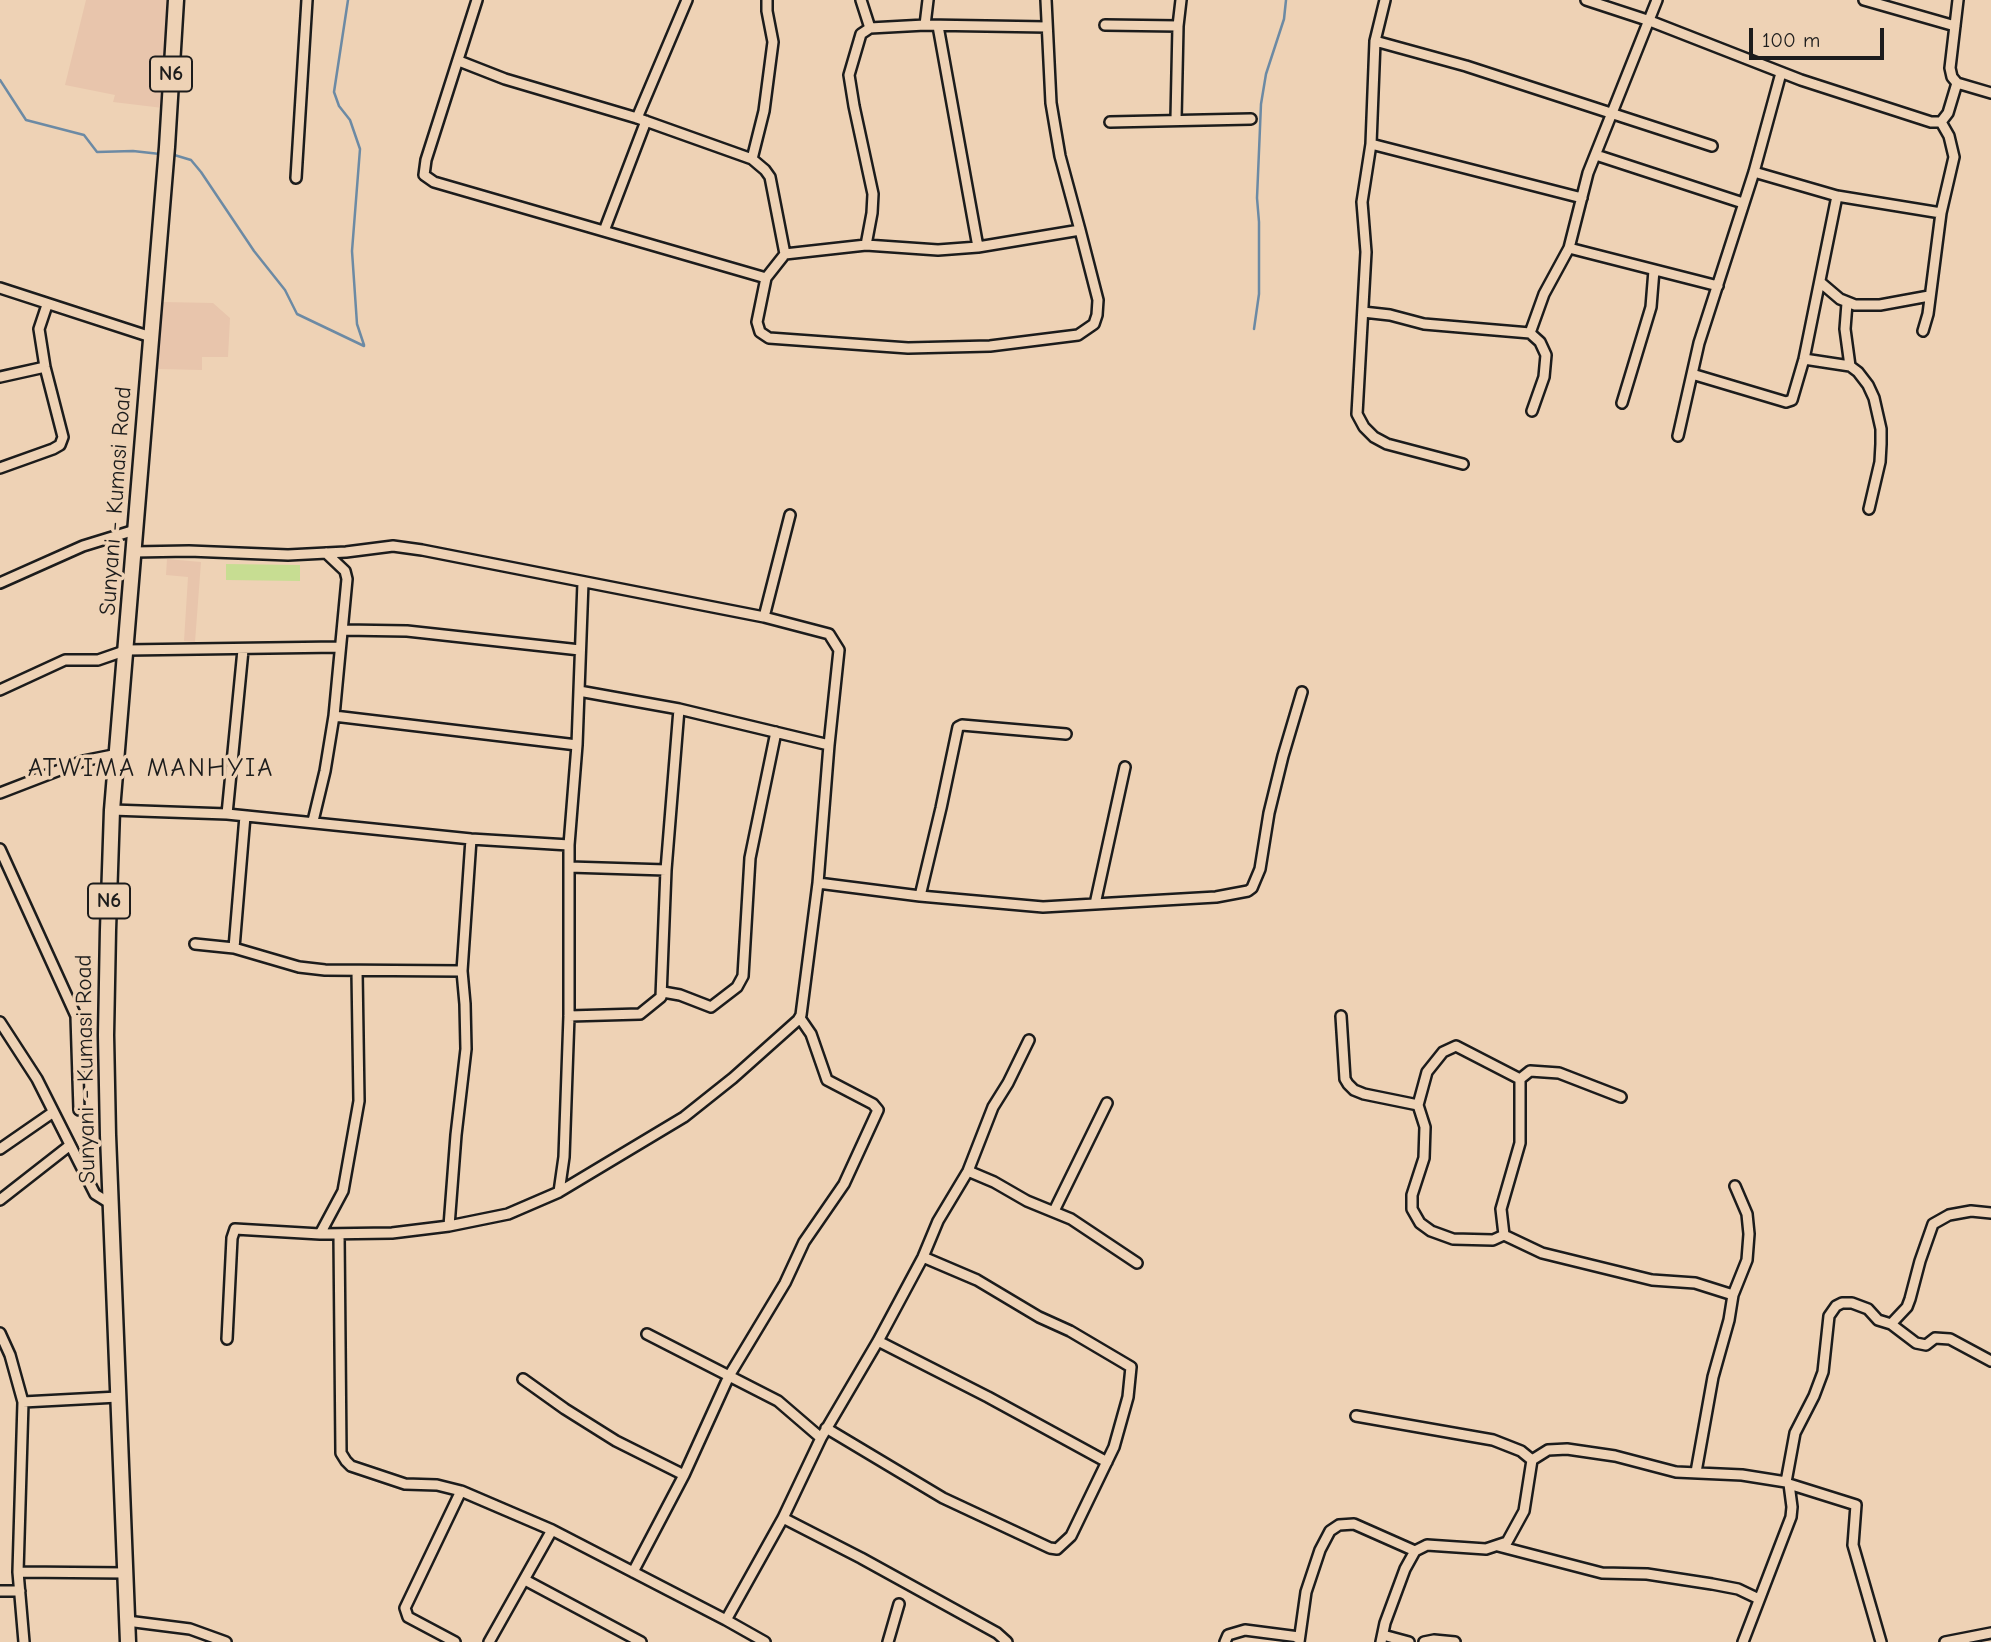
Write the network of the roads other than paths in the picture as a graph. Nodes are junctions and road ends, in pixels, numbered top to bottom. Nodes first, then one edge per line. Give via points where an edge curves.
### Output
1 (176, 0) edge
2 (307, 0) edge
3 (477, 0) edge
4 (687, 0) edge
5 (767, 0) edge
6 (861, 0) edge
7 (928, 0) edge
8 (1046, 0) edge
9 (1181, 0) edge
10 (1385, 0) edge
11 (1586, 0) edge
12 (1657, 0) edge
13 (1864, 0) edge
14 (1958, 0) edge
15 (1650, 21) junction
16 (925, 25) junction
17 (1105, 25) dead end
18 (939, 26) junction
19 (1178, 26) junction
20 (1955, 26) junction
21 (1047, 27) junction
22 (870, 28) junction
23 (1375, 41) junction
24 (459, 61) junction
25 (1780, 73) junction
26 (1957, 83) junction
27 (1991, 93) edge
28 (1613, 113) junction
29 (1175, 119) junction
30 (1251, 119) dead end
31 (641, 120) junction
32 (1110, 122) dead end
33 (1941, 122) junction
34 (1371, 144) junction
35 (1712, 146) dead end
36 (1596, 155) junction
37 (752, 159) junction
38 (1754, 172) junction
39 (296, 177) dead end
40 (1837, 195) junction
41 (1582, 198) junction
42 (1743, 203) junction
43 (1941, 213) junction
44 (1080, 230) junction
45 (604, 231) junction
46 (866, 245) junction
47 (978, 247) junction
48 (1569, 248) junction
49 (785, 254) junction
50 (1654, 270) junction
51 (766, 278) junction
52 (1819, 282) junction
53 (1718, 286) junction
54 (0, 288) edge
55 (1929, 296) junction
56 (1847, 303) junction
57 (47, 305) junction
58 (1363, 312) junction
59 (1923, 331) dead end
60 (1530, 332) junction
61 (151, 337) junction
62 (1804, 359) junction
63 (1850, 366) junction
64 (45, 367) junction
65 (1692, 373) junction
66 (0, 377) edge
67 (1622, 403) dead end
68 (1532, 411) dead end
69 (1678, 436) dead end
70 (1463, 464) dead end
71 (0, 468) edge
72 (1870, 509) dead end
73 (790, 515) dead end
74 (135, 530) junction
75 (134, 552) junction
76 (327, 553) junction
77 (583, 582) junction
78 (0, 583) edge
79 (764, 617) junction
80 (343, 630) junction
81 (339, 647) junction
82 (127, 650) junction
83 (243, 650) junction
84 (580, 650) junction
85 (0, 690) edge
86 (579, 691) junction
87 (1302, 691) dead end
88 (678, 709) junction
89 (334, 716) junction
90 (776, 732) junction
91 (1066, 734) dead end
92 (577, 745) junction
93 (829, 745) junction
94 (118, 754) junction
95 (1125, 767) dead end
96 (0, 793) edge
97 (112, 810) junction
98 (227, 814) junction
99 (245, 816) junction
100 (313, 821) junction
101 (471, 839) junction
102 (569, 845) junction
103 (0, 849) edge
104 (569, 867) junction
105 (666, 870) junction
106 (818, 883) junction
107 (920, 896) junction
108 (1095, 904) junction
109 (195, 944) dead end
110 (234, 948) junction
111 (357, 971) junction
112 (462, 971) junction
113 (663, 992) junction
114 (569, 1016) junction
115 (1341, 1016) dead end
116 (800, 1018) junction
117 (0, 1023) edge
118 (1029, 1040) dead end
119 (1520, 1079) junction
120 (1621, 1097) dead end
121 (1107, 1103) dead end
122 (1418, 1105) junction
123 (79, 1110) dead end
124 (52, 1113) junction
125 (69, 1146) junction
126 (0, 1149) edge
127 (968, 1171) junction
128 (1735, 1186) dead end
129 (559, 1192) junction
130 (0, 1200) edge
131 (111, 1204) junction
132 (1054, 1211) junction
133 (1991, 1213) edge
134 (449, 1227) junction
135 (320, 1234) junction
136 (339, 1234) junction
137 (1504, 1235) junction
138 (923, 1257) junction
139 (1137, 1263) dead end
140 (1733, 1296) junction
141 (1891, 1324) junction
142 (0, 1333) edge
143 (647, 1334) dead end
144 (227, 1339) dead end
145 (878, 1341) junction
146 (1991, 1361) edge
147 (729, 1376) junction
148 (523, 1379) dead end
149 (118, 1397) junction
150 (23, 1402) junction
151 (1356, 1416) dead end
152 (827, 1428) junction
153 (821, 1438) junction
154 (1532, 1460) junction
155 (1107, 1462) junction
156 (1696, 1472) junction
157 (684, 1475) junction
158 (1787, 1483) junction
159 (461, 1491) junction
160 (783, 1518) junction
161 (552, 1530) junction
162 (1497, 1546) junction
163 (1415, 1551) junction
164 (18, 1572) junction
165 (633, 1572) junction
166 (126, 1573) junction
167 (525, 1580) junction
168 (0, 1591) edge
169 (20, 1591) junction
170 (1759, 1599) junction
171 (899, 1604) dead end
172 (726, 1620) junction
173 (127, 1621) junction
174 (1991, 1633) edge
175 (1382, 1638) edge
176 (1299, 1639) edge
177 (24, 1642) edge
178 (128, 1642) edge
179 (226, 1642) edge
180 (455, 1642) edge
181 (489, 1642) edge
182 (641, 1642) edge
183 (765, 1642) edge
184 (888, 1642) edge
185 (1007, 1642) edge
186 (1225, 1642) edge
187 (1409, 1642) edge
188 (1424, 1642) edge
189 (1455, 1642) edge
190 (1743, 1642) edge
191 (1881, 1642) edge
192 (1945, 1642) edge

1 - 61 main road, Sunyani - Kumasi Road / N6
2 - 39 street
3 - 24 street
4 - 31 street
5 - 37 street via 773,42
6 - 22 street
7 - 16 street
8 - 21 street
9 - 19 street
10 - 23 street
11 - 15 street
12 - 15 street
13 - 20 street
14 - 20 street
15 - 25 street
15 - 28 street
16 - 18 street
16 - 22 street
17 - 19 street
18 - 21 street
18 - 47 street
19 - 29 street
20 - 26 street via 1950,72
21 - 44 street via 1051,103
22 - 46 street via 861,34 849,75 873,194
23 - 28 street
23 - 34 street
24 - 31 street
24 - 45 street via 424,175 434,182
25 - 33 street
25 - 38 street
26 - 27 street
26 - 33 street
28 - 35 street
28 - 36 street
29 - 30 street
29 - 32 street
31 - 37 street
31 - 45 street
33 - 43 street via 1950,136 1954,157
34 - 41 street
34 - 58 street via 1362,202 1366,252
36 - 41 street
36 - 42 street
37 - 49 street via 770,177
38 - 40 street
38 - 42 street
40 - 43 street
40 - 52 street
41 - 48 street
42 - 53 street
43 - 55 street
44 - 47 street
44 - 51 street via 1098,308 1094,324 1078,335 990,346 908,348 769,338 760,332 757,322
45 - 51 street
46 - 47 street via 938,250
46 - 49 street
48 - 50 street
48 - 60 street
49 - 51 street
50 - 53 street
50 - 67 street via 1651,307
52 - 56 street
52 - 62 street
53 - 65 street
54 - 57 street
55 - 56 street via 1867,306
55 - 59 street
56 - 63 street
57 - 61 street
57 - 64 street via 39,329
58 - 60 street via 1424,324
58 - 70 street via 1357,414 1364,428 1387,444
60 - 68 street via 1546,355
61 - 74 main road, Sunyani - Kumasi Road / N6
62 - 63 street
62 - 65 street via 1794,396 1786,402
63 - 72 street via 1868,385 1881,429 1880,462
64 - 66 street
64 - 71 street via 63,436 60,445
65 - 69 street
73 - 79 street
74 - 75 main road, Sunyani - Kumasi Road / N6
74 - 78 street via 83,546
75 - 76 street
75 - 82 main road, Sunyani - Kumasi Road / N6
76 - 77 street via 393,546
76 - 80 street via 347,579
77 - 79 street
77 - 84 street
79 - 93 street via 816,629 835,640 839,650
80 - 81 street
80 - 84 street via 491,638
81 - 83 street
81 - 89 street
82 - 83 street
82 - 85 street via 98,660 65,660
82 - 94 main road, Sunyani - Kumasi Road / N6
83 - 98 street
84 - 86 street
86 - 88 street
86 - 92 street
87 - 108 street via 1252,888 1216,897
88 - 90 street
88 - 105 street
89 - 92 street
89 - 100 street
90 - 93 street
90 - 113 street via 749,868 741,982 711,1007
91 - 107 street via 958,727
92 - 102 street
93 - 106 street
94 - 96 street via 83,761
94 - 97 main road, Sunyani - Kumasi Road / N6
95 - 108 street
97 - 98 street
97 - 131 main road, Sunyani - Kumasi Road / N6 via 106,1035
98 - 99 street
99 - 100 street
99 - 110 street
100 - 101 street
101 - 102 street
101 - 112 street
102 - 104 street
103 - 123 street via 76,1017
104 - 105 street
104 - 114 street
105 - 113 street
106 - 107 street
106 - 116 street
107 - 108 street via 1043,907
109 - 110 street
110 - 111 street via 299,967
111 - 112 street
111 - 135 street via 359,1101 343,1191
112 - 134 street via 466,1049
113 - 114 street via 640,1014
114 - 129 street
115 - 122 street via 1348,1084 1364,1094
116 - 129 street via 684,1117
116 - 147 street via 811,1034 827,1080 878,1110 844,1184 804,1242
117 - 124 street via 37,1079
118 - 127 street via 993,1107
119 - 120 street via 1530,1071 1559,1073
119 - 122 street via 1456,1046 1443,1052 1427,1072
119 - 137 street via 1520,1143 1501,1209
121 - 132 street
122 - 137 street via 1425,1127 1424,1158 1412,1209 1420,1223 1453,1239 1493,1240
124 - 125 street
124 - 126 street
125 - 130 street
125 - 131 street via 95,1194
127 - 132 street
127 - 138 street
128 - 140 street via 1747,1214 1749,1234 1747,1261
129 - 134 street via 508,1213
131 - 149 main road, Sunyani - Kumasi Road / N6
132 - 139 street
133 - 141 street via 1949,1214 1933,1224 1907,1307
134 - 136 street
135 - 136 street
135 - 144 street via 235,1229
136 - 159 street via 341,1453 351,1466 405,1484
137 - 140 street via 1542,1253 1651,1280 1695,1283
138 - 145 street
138 - 155 street via 977,1280 1131,1367 1122,1424
140 - 156 street
141 - 146 street via 1916,1343 1950,1339
141 - 158 street via 1852,1303 1836,1306 1829,1316 1823,1372 1795,1433
142 - 150 street
143 - 147 street
145 - 152 street
145 - 155 street
147 - 153 street via 778,1401
147 - 157 street
148 - 157 street via 617,1441
149 - 150 street
149 - 166 main road, Sunyani - Kumasi Road / N6
150 - 164 street
151 - 154 street via 1493,1440
152 - 153 street
152 - 155 street via 943,1497 1057,1549 1071,1536
153 - 160 street
154 - 156 street via 1548,1450 1567,1450
154 - 162 street via 1524,1511 1507,1542
156 - 158 street
157 - 165 street
158 - 170 street via 1791,1517
158 - 191 street via 1857,1505 1854,1549
159 - 161 street
159 - 180 street via 405,1608 408,1618
160 - 172 street
160 - 185 street
161 - 165 street
161 - 167 street
162 - 163 street via 1427,1545
162 - 170 street via 1602,1573 1712,1584
163 - 175 street
163 - 176 street via 1354,1524 1330,1531 1306,1592
164 - 166 street
164 - 169 street
165 - 172 street
166 - 173 main road, Sunyani - Kumasi Road / N6
167 - 181 street
167 - 182 street
168 - 169 street
169 - 177 street
170 - 190 street
171 - 184 street
172 - 183 street
173 - 178 main road, Sunyani - Kumasi Road / N6
173 - 179 street via 190,1629
174 - 192 street
175 - 187 street
176 - 186 street via 1245,1630 1228,1635
188 - 189 street

